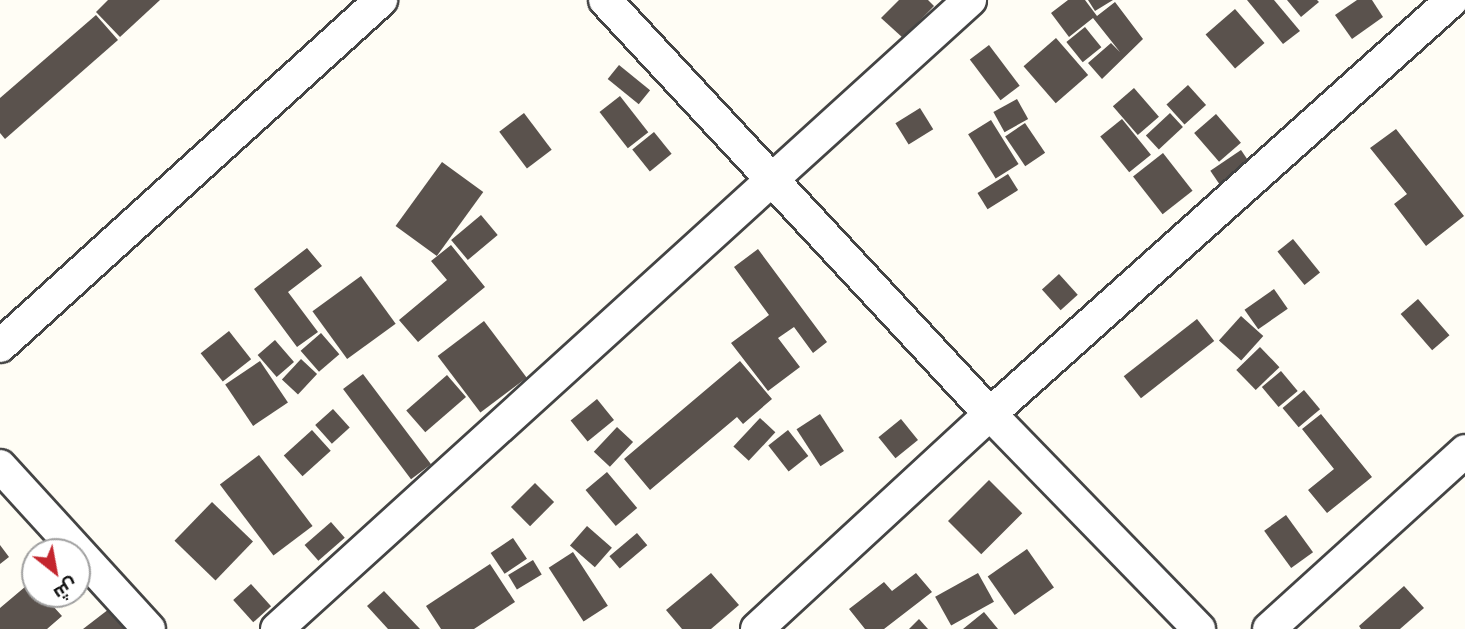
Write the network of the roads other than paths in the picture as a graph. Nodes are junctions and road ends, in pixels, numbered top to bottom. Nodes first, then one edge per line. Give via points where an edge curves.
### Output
1 (381, 0) edge
2 (605, 0) edge
3 (970, 0) edge
4 (1452, 0) edge
5 (773, 179) junction
6 (0, 346) edge
7 (989, 414) junction
8 (1465, 451) edge
9 (0, 466) edge
10 (149, 629) edge
11 (277, 629) edge
12 (757, 629) edge
13 (1199, 629) edge
14 (1269, 629) edge

1 - 6 street
2 - 5 street
3 - 5 street
4 - 7 street
5 - 7 street
5 - 11 street
7 - 12 street
7 - 13 street
8 - 14 street
9 - 10 street

